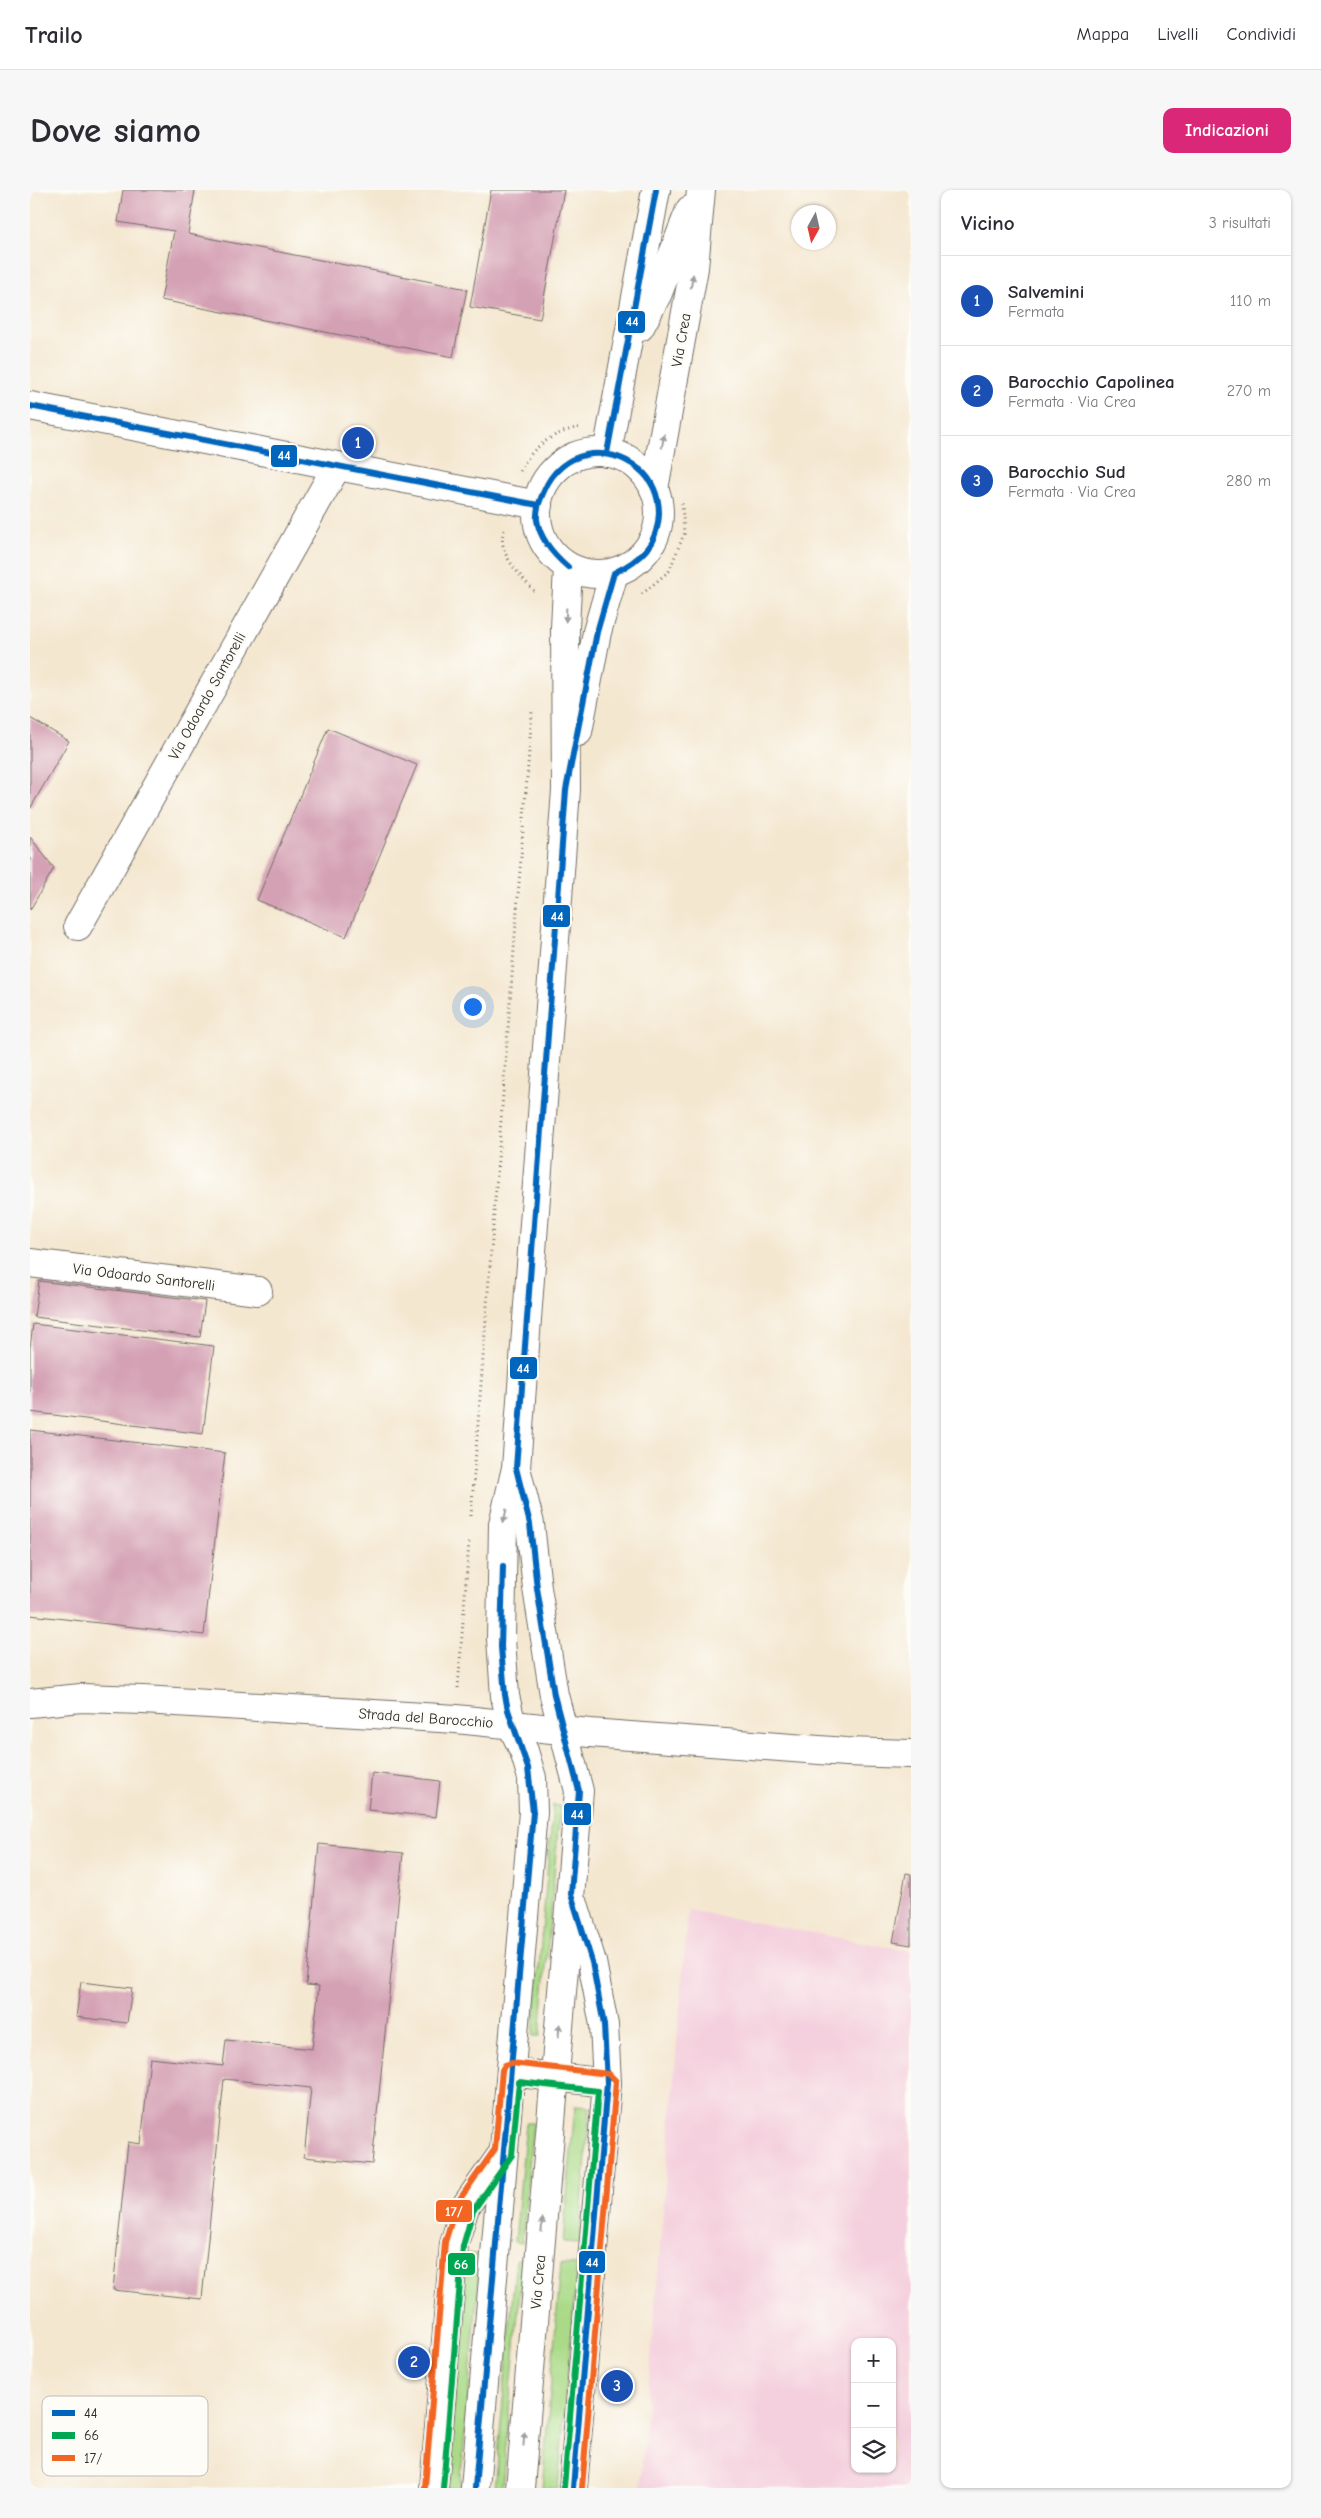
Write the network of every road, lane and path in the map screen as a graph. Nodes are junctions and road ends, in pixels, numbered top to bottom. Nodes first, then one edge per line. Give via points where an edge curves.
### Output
1 (656, 190) edge
2 (699, 190) edge
3 (628, 350) junction
4 (30, 406) edge
5 (587, 426) dead end
6 (607, 453) junction
7 (337, 466) junction
8 (654, 488) junction
9 (526, 503) junction
10 (568, 567) junction
11 (614, 572) junction
12 (538, 595) dead end
13 (532, 708) dead end
14 (566, 790) junction
15 (78, 926) dead end
16 (30, 1263) edge
17 (258, 1291) dead end
18 (516, 1468) junction
19 (470, 1521) dead end
20 (469, 1541) dead end
21 (30, 1703) edge
22 (456, 1719) junction
23 (512, 1726) junction
24 (563, 1730) junction
25 (911, 1754) edge
26 (571, 1894) junction
27 (511, 2072) junction
28 (556, 2076) junction
29 (607, 2083) junction
30 (504, 2152) junction
31 (434, 2488) edge
32 (476, 2488) edge
33 (520, 2488) edge
34 (573, 2488) edge

1 - 3 street, Via Crea
2 - 3 street, Via Crea via 658,293
8 -> 2 street, Via Crea via 694,268
3 - 6 street, Via Crea
4 - 7 street
5 - 9 path via 563,431 543,442 521,469
6 - 8 street via 626,459 643,472
6 - 9 street via 588,453 569,460 554,471
7 - 9 street
7 - 15 street, Via Odoardo Santorelli
8 - 11 street via 660,509 658,530 634,563
9 - 10 street via 544,540
9 - 12 path via 501,540 508,558
10 - 11 street via 583,573
10 -> 14 street, Via Crea
11 - 14 street, Via Crea via 597,632
13 - 19 path
14 - 18 street, Via Crea
16 - 17 street, Via Odoardo Santorelli
18 -> 23 street, Via Crea via 503,1524 501,1630 505,1696
18 - 24 street, Via Crea via 530,1524 554,1695
20 - 22 path
21 - 22 street, Strada del Barocchio via 81,1698
22 - 23 street, Strada del Barocchio
23 - 24 street, Strada del Barocchio
23 - 27 street, Via Crea via 532,1778 533,1812
24 - 25 street, Strada del Barocchio
24 - 26 street, Via Crea via 578,1791
28 -> 26 street, Via Crea
26 - 29 street, Via Crea via 592,1962 604,2025
27 - 28 street
27 - 30 street, Via Crea
28 - 29 street
33 -> 28 street, Via Crea
29 - 34 street, Via Crea
30 - 31 street via 465,2207 454,2244
30 - 32 street, Via Crea

